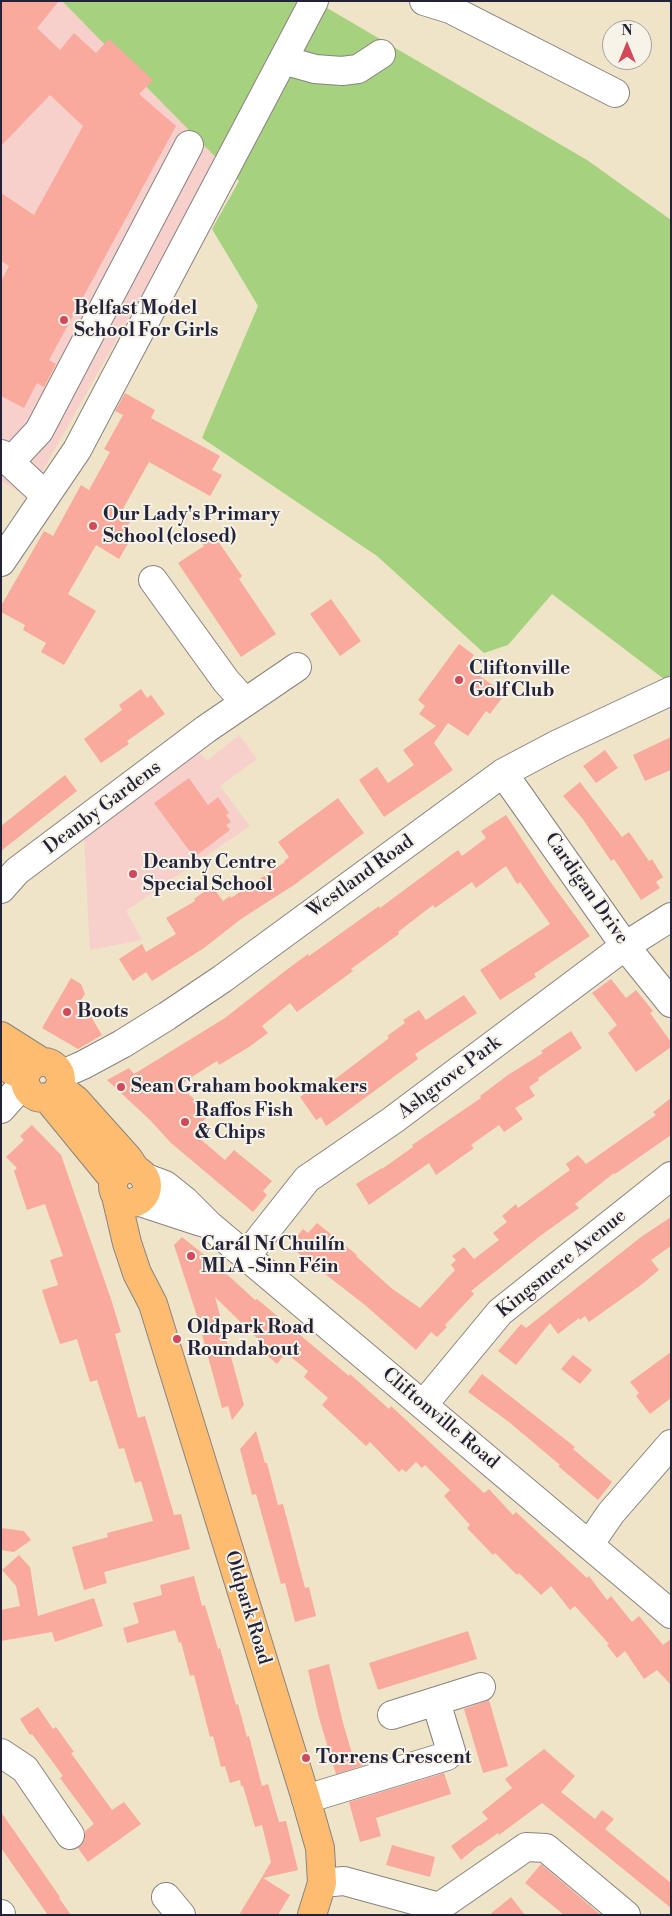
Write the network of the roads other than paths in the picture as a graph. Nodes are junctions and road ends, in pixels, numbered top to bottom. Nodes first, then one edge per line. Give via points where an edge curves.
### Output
1 (314, 1) edge
2 (424, 1) edge
3 (381, 54) dead end
4 (282, 60) junction
5 (615, 93) dead end
6 (189, 145) dead end
7 (6, 458) edge
8 (45, 495) junction
9 (1, 562) edge
10 (152, 580) dead end
11 (297, 667) dead end
12 (671, 692) edge
13 (245, 702) junction
14 (503, 773) junction
15 (1, 889) edge
16 (671, 917) edge
17 (626, 946) junction
18 (671, 1003) edge
19 (1, 1036) edge
20 (1, 1065) edge
21 (43, 1080) junction
22 (1, 1109) edge
23 (671, 1176) edge
24 (130, 1185) junction
25 (246, 1256) junction
26 (423, 1405) junction
27 (671, 1444) edge
28 (589, 1545) junction
29 (671, 1614) edge
30 (481, 1687) dead end
31 (436, 1702) junction
32 (392, 1715) dead end
33 (1, 1754) edge
34 (306, 1799) junction
35 (70, 1835) dead end
36 (322, 1883) junction
37 (312, 1915) edge
38 (626, 1915) edge

1 - 4 street
2 - 5 street via 450,9
3 - 4 street via 358,69 342,71 315,69
4 - 8 street via 77,450
6 - 7 street via 39,431
7 - 8 street
8 - 9 street
10 - 13 street
11 - 13 street, Deanby Gardens
12 - 14 street, Westland Road
13 - 15 street, Deanby Gardens via 17,871
14 - 17 street, Cardigan Drive
14 - 21 street, Westland Road via 167,1016 83,1065
16 - 17 street, Ashgrove Park
17 - 18 street, Cardigan Drive
17 - 25 street, Ashgrove Park via 393,1120 307,1178
19 - 21 main road
20 - 21 main road
21 - 22 street
21 - 24 main road via 76,1100 128,1158
23 - 26 street, Kingsmere Avenue via 500,1312
24 - 25 street, Cliftonville Road via 165,1185
24 - 34 main road, Oldpark Road via 150,1272 153,1304
25 - 26 street, Cliftonville Road
26 - 28 street, Cliftonville Road
27 - 28 street via 611,1513
28 - 29 street, Cliftonville Road
30 - 31 street
31 - 32 street
31 - 34 street via 451,1751 447,1756
33 - 35 street via 25,1769
34 - 36 main road, Oldpark Road via 320,1848
36 - 37 main road, Oldpark Road
36 - 38 street via 344,1881 439,1907 526,1847 546,1848

